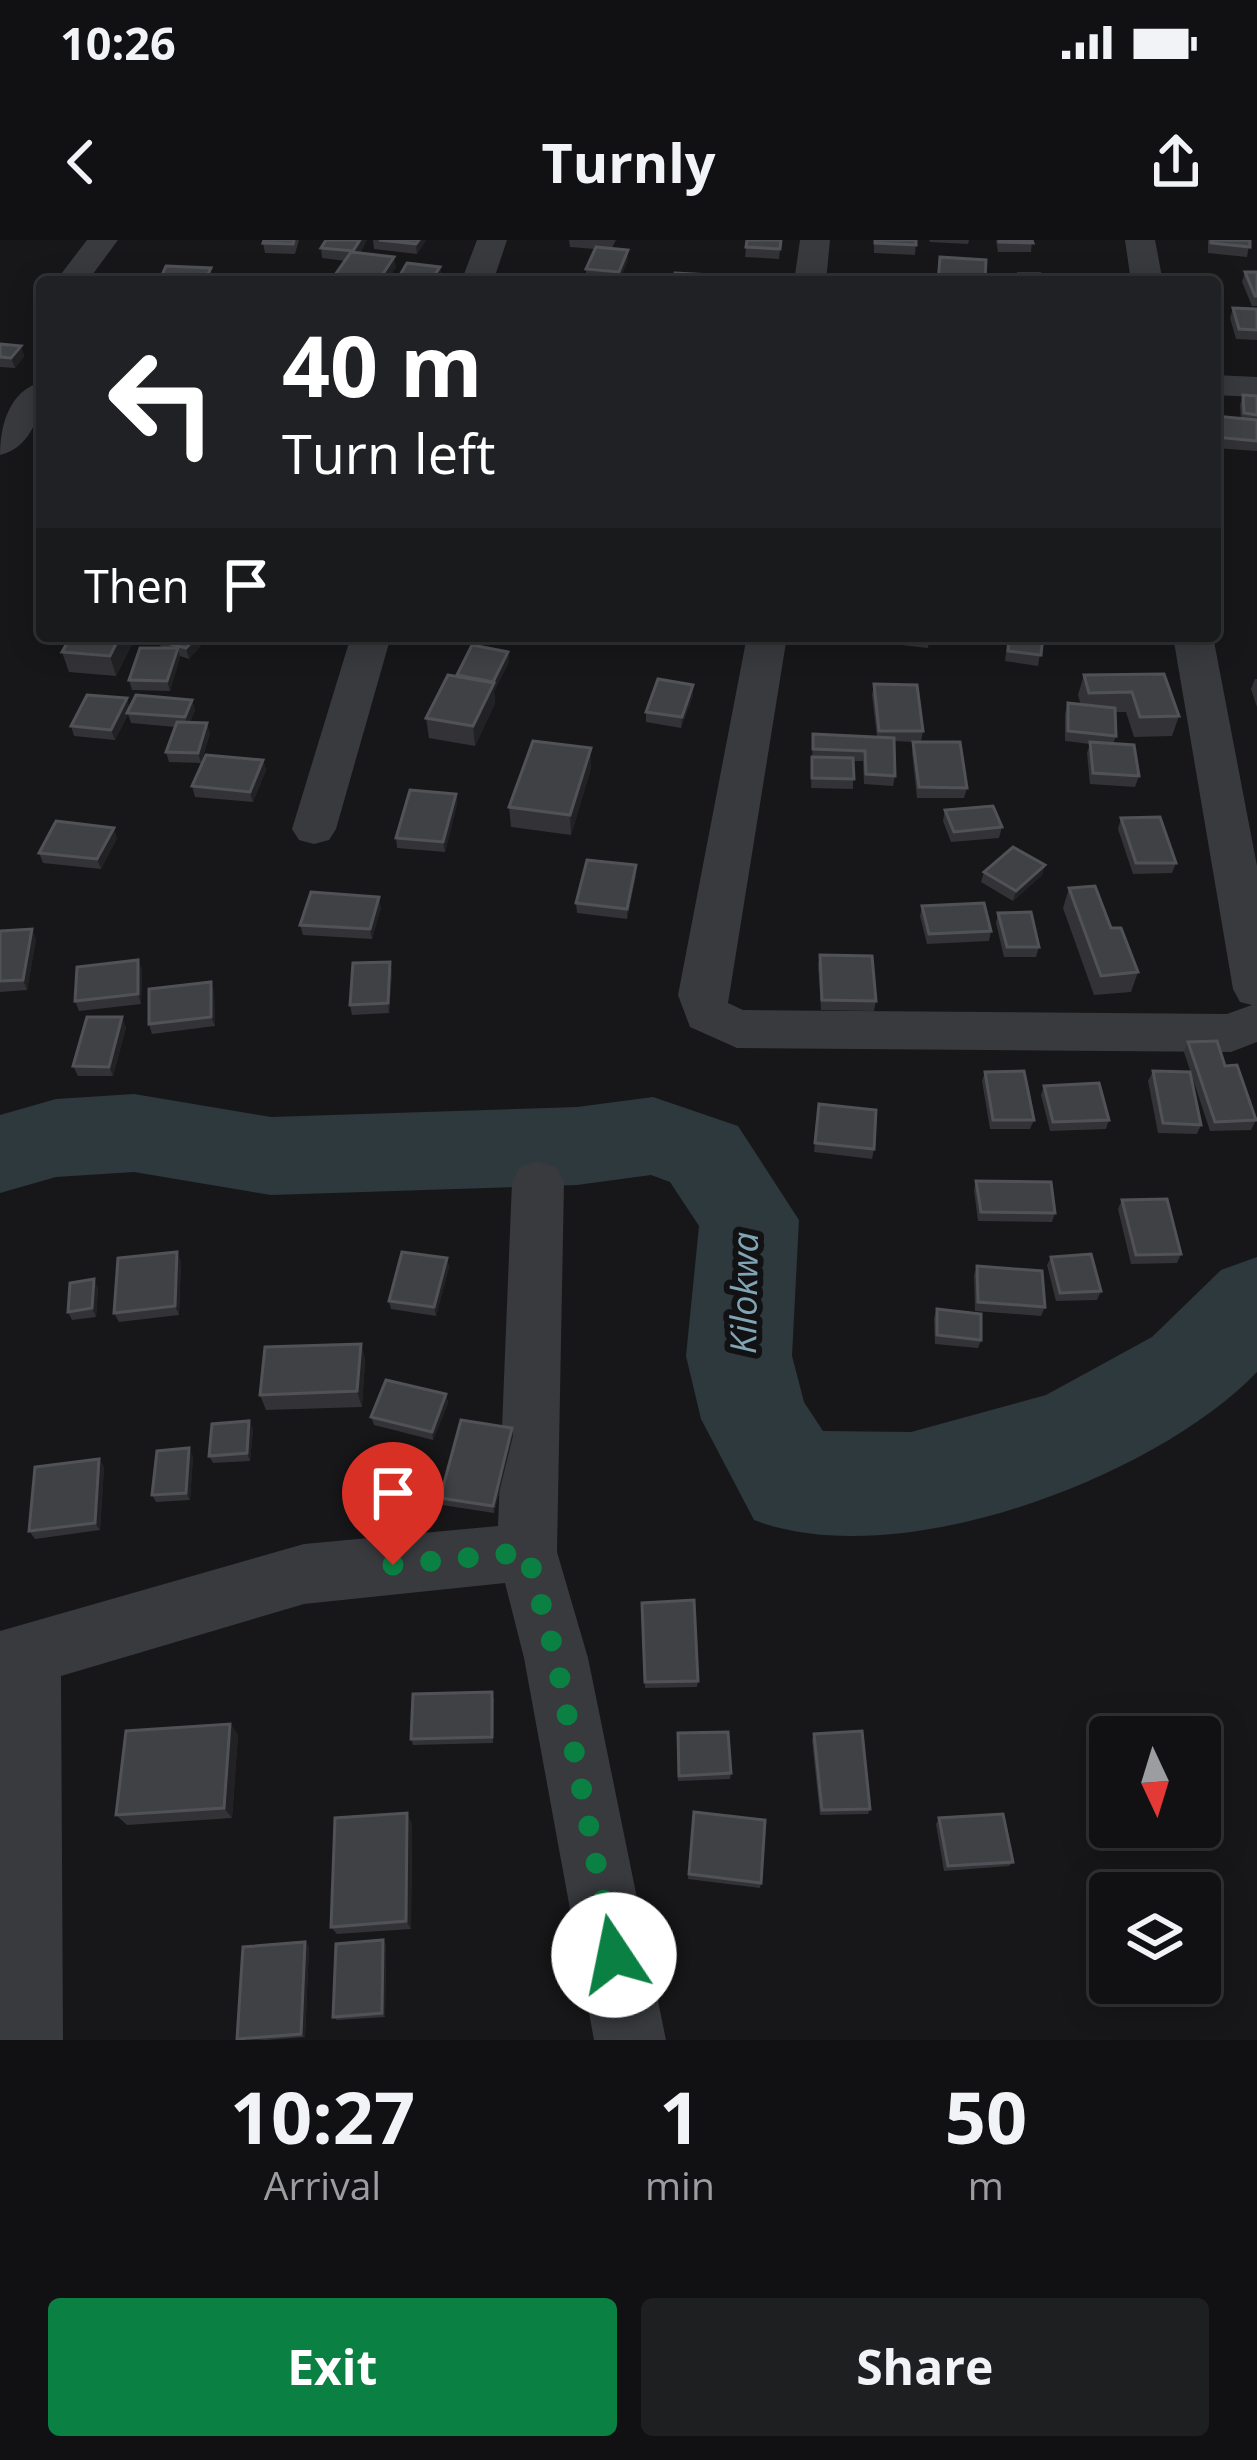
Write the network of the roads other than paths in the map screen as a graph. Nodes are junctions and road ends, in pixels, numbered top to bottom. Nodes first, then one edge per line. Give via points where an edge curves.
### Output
1 (104, 240) edge
2 (492, 240) edge
3 (815, 240) edge
4 (1140, 240) edge
5 (76, 276) edge
6 (479, 276) edge
7 (811, 276) edge
8 (1147, 276) edge
9 (1221, 385) edge
10 (1257, 387) edge
11 (36, 400) edge
12 (0, 445) edge
13 (369, 642) edge
14 (766, 642) edge
15 (1194, 642) edge
16 (314, 830) dead end
17 (1257, 989) edge
18 (1257, 1022) edge
19 (538, 1182) dead end
20 (527, 1552) junction
21 (15, 1659) edge
22 (27, 2040) edge
23 (630, 2040) edge

1 - 5 street
2 - 6 street
3 - 7 street
4 - 8 street
9 - 10 street
11 - 12 street
13 - 16 street
14 - 18 street via 703,995 707,1014 737,1029 1231,1033
15 - 17 street
19 - 20 street
20 - 21 street via 304,1574
20 - 23 street via 556,1658
21 - 22 street

